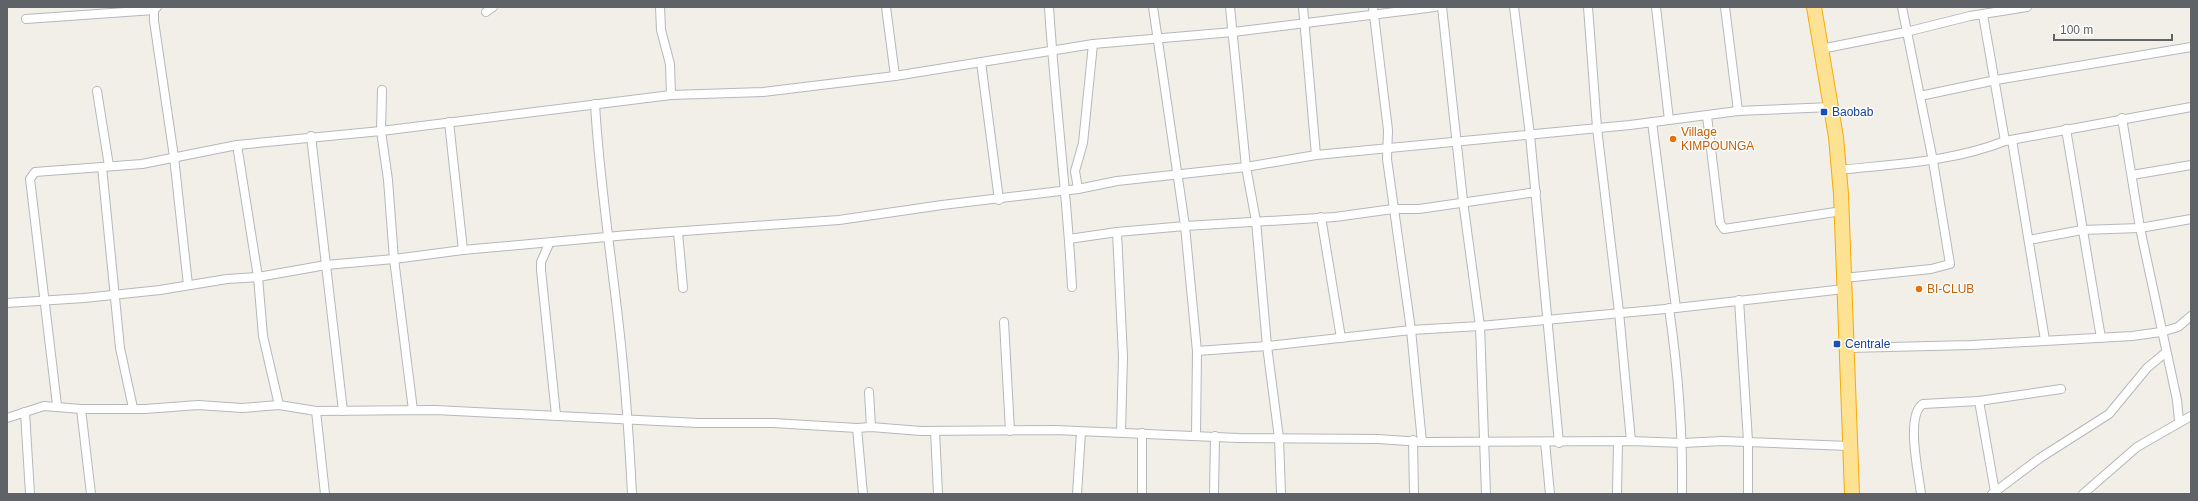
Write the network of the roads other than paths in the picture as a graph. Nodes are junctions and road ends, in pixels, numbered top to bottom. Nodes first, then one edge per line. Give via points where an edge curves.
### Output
1 (660, 7) edge
2 (886, 7) edge
3 (1049, 7) edge
4 (1153, 7) edge
5 (1230, 7) edge
6 (1302, 7) edge
7 (1435, 7) edge
8 (1442, 7) edge
9 (1514, 7) edge
10 (1588, 7) edge
11 (1656, 7) edge
12 (1725, 7) edge
13 (1814, 7) edge
14 (1902, 7) edge
15 (1969, 7) edge
16 (2027, 7) edge
17 (156, 8) edge
18 (2008, 8) edge
19 (1373, 11) edge
20 (1983, 15) junction
21 (1970, 16) junction
22 (26, 18) dead end
23 (1304, 23) junction
24 (1233, 32) junction
25 (1906, 32) junction
26 (1157, 40) junction
27 (1093, 44) junction
28 (2191, 47) edge
29 (1821, 49) junction
30 (1052, 51) junction
31 (981, 62) junction
32 (895, 76) junction
33 (1996, 80) junction
34 (382, 90) dead end
35 (97, 91) dead end
36 (671, 95) junction
37 (1920, 96) junction
38 (595, 104) junction
39 (1831, 106) junction
40 (2191, 107) edge
41 (1738, 111) junction
42 (1707, 116) junction
43 (2122, 118) junction
44 (1669, 120) junction
45 (449, 122) junction
46 (1652, 122) junction
47 (1597, 128) junction
48 (2066, 129) junction
49 (381, 131) junction
50 (1530, 135) junction
51 (311, 136) junction
52 (2009, 140) junction
53 (1458, 141) junction
54 (237, 145) junction
55 (1388, 150) junction
56 (1316, 155) junction
57 (174, 157) junction
58 (1933, 161) junction
59 (2191, 165) edge
60 (106, 166) junction
61 (1246, 167) junction
62 (1839, 170) junction
63 (1178, 174) junction
64 (2132, 175) junction
65 (1078, 190) junction
66 (1066, 191) junction
67 (1536, 192) junction
68 (998, 200) junction
69 (1463, 202) junction
70 (1393, 209) junction
71 (1842, 211) junction
72 (1321, 217) junction
73 (2191, 219) edge
74 (1256, 221) junction
75 (1185, 226) junction
76 (2140, 228) junction
77 (2082, 230) junction
78 (678, 232) junction
79 (1116, 232) junction
80 (608, 237) junction
81 (1069, 239) junction
82 (2029, 240) junction
83 (550, 244) junction
84 (463, 250) junction
85 (394, 259) junction
86 (326, 265) junction
87 (258, 277) junction
88 (1844, 283) junction
89 (188, 285) junction
90 (1072, 287) dead end
91 (683, 288) dead end
92 (116, 294) junction
93 (1739, 300) junction
94 (43, 301) junction
95 (7, 303) edge
96 (1673, 308) junction
97 (1620, 312) junction
98 (2191, 316) edge
99 (1548, 318) junction
100 (1004, 322) dead end
101 (1480, 326) junction
102 (1410, 330) junction
103 (2160, 332) junction
104 (1340, 338) junction
105 (2101, 338) junction
106 (2045, 340) junction
107 (1267, 346) junction
108 (1848, 348) junction
109 (1197, 351) junction
110 (2165, 353) junction
111 (2061, 390) dead end
112 (869, 392) dead end
113 (1979, 401) junction
114 (57, 405) junction
115 (279, 405) junction
116 (82, 408) junction
117 (133, 408) junction
118 (413, 410) junction
119 (316, 411) junction
120 (343, 411) junction
121 (25, 412) junction
122 (556, 415) junction
123 (2191, 416) edge
124 (7, 418) edge
125 (628, 420) junction
126 (2179, 421) junction
127 (871, 427) junction
128 (857, 428) junction
129 (935, 431) junction
130 (1010, 431) junction
131 (1081, 432) junction
132 (1121, 432) junction
133 (1142, 433) junction
134 (1196, 436) junction
135 (1215, 436) junction
136 (1279, 438) junction
137 (1485, 440) junction
138 (1417, 441) junction
139 (1618, 441) junction
140 (1631, 441) junction
141 (1748, 441) junction
142 (1545, 442) junction
143 (1559, 442) junction
144 (1683, 443) junction
145 (1850, 446) junction
146 (1994, 493) edge
147 (30, 494) edge
148 (91, 494) edge
149 (325, 494) edge
150 (632, 494) edge
151 (863, 494) edge
152 (938, 494) edge
153 (1077, 494) edge
154 (1142, 494) edge
155 (1214, 494) edge
156 (1281, 494) edge
157 (1414, 494) edge
158 (1486, 494) edge
159 (1550, 494) edge
160 (1617, 494) edge
161 (1682, 494) edge
162 (1748, 494) edge
163 (1852, 494) edge
164 (1921, 494) edge
165 (2083, 494) edge

1 - 36 street via 661,30 670,64
2 - 32 street
3 - 30 street
4 - 26 street
5 - 24 street
6 - 23 street
7 - 19 street
8 - 53 street
9 - 50 street
10 - 47 street
11 - 44 street
12 - 41 street
13 - 29 highway
14 - 25 street
15 - 21 street
16 - 18 street
17 - 22 street
17 - 57 street via 154,21
18 - 20 street
19 - 23 street
19 - 55 street via 1388,130
20 - 21 street
20 - 33 street
21 - 25 street
23 - 24 street
23 - 56 street
24 - 26 street
24 - 61 street
25 - 29 street
25 - 37 street
26 - 27 street
26 - 63 street
27 - 30 street
27 - 65 street via 1083,143 1074,171
28 - 33 street
29 - 39 highway
30 - 31 street
30 - 66 street
31 - 32 street
31 - 68 street
32 - 36 street via 762,92
33 - 37 street
33 - 52 street
34 - 49 street
35 - 60 street
36 - 38 street
37 - 58 street
38 - 45 street
38 - 80 street via 598,158
39 - 41 street
39 - 62 highway
40 - 43 street
41 - 42 street
42 - 44 street
42 - 71 street via 1720,223 1724,229
43 - 48 street
43 - 64 street
44 - 46 street
45 - 49 street
45 - 84 street
46 - 47 street
46 - 96 street
47 - 50 street
47 - 97 street
48 - 52 street
48 - 77 street
49 - 51 street
49 - 85 street via 388,180
50 - 53 street
50 - 67 street
51 - 54 street
51 - 86 street
52 - 58 street via 1980,151
52 - 82 street
53 - 55 street
53 - 69 street
54 - 57 street
54 - 87 street
55 - 56 street
55 - 70 street
56 - 61 street
57 - 60 street via 142,164
57 - 89 street
58 - 62 street
58 - 88 street via 1950,264
59 - 64 street
60 - 92 street
60 - 94 street via 35,172 30,179
61 - 63 street
61 - 74 street
62 - 71 highway
63 - 65 street
63 - 75 street
64 - 76 street
65 - 66 street
66 - 68 street
66 - 81 street
67 - 69 street
67 - 99 street
68 - 78 street via 796,224
69 - 70 street via 1419,209
69 - 101 street
70 - 72 street via 1335,218
70 - 102 street
71 - 88 highway
72 - 74 street
72 - 104 street
73 - 76 street
74 - 75 street
74 - 107 street
75 - 79 street
75 - 109 street
76 - 77 street
76 - 103 street
77 - 82 street
77 - 105 street
78 - 80 street
78 - 91 street
79 - 81 street
79 - 132 street via 1124,357
80 - 83 street
80 - 125 street
81 - 90 street
82 - 106 street
83 - 84 street
83 - 122 street via 540,270
84 - 85 street
85 - 86 street
85 - 118 street
86 - 87 street
86 - 120 street
87 - 89 street
87 - 115 street via 264,336
88 - 93 street
88 - 108 highway
89 - 92 street
92 - 94 street
92 - 117 street via 120,348
93 - 96 street
93 - 141 street
94 - 95 street
94 - 114 street
96 - 97 street
96 - 144 street
97 - 99 street
97 - 140 street
98 - 103 street via 2178,327
99 - 101 street
99 - 143 street
100 - 130 street
101 - 102 street
101 - 137 street
102 - 104 street
102 - 138 street
103 - 105 street
103 - 110 street
104 - 107 street
105 - 106 street
106 - 108 street
107 - 109 street
107 - 136 street
108 - 145 highway
109 - 134 street
110 - 126 street via 2177,400
110 - 146 street via 2147,368 2109,414 2040,458
111 - 113 street
112 - 127 street
113 - 146 street
113 - 164 street via 1923,404 1917,409 1914,421 1915,449
114 - 116 street
114 - 121 street
115 - 117 street via 242,408 198,405
115 - 119 street
116 - 117 street
116 - 148 street
118 - 120 street
118 - 122 street
119 - 120 street
119 - 149 street
121 - 124 street
121 - 147 street
122 - 125 street
123 - 126 street
125 - 128 street via 773,423
125 - 150 street
126 - 165 street via 2137,447
127 - 128 street
127 - 129 street
128 - 151 street
129 - 130 street
129 - 152 street
130 - 131 street
131 - 132 street
131 - 153 street
132 - 133 street
133 - 134 street
133 - 154 street
134 - 135 street
135 - 136 street
135 - 155 street
136 - 138 street
136 - 156 street
137 - 138 street
137 - 142 street
137 - 158 street
138 - 157 street
139 - 140 street
139 - 143 street
139 - 160 street
140 - 144 street
141 - 144 street
141 - 145 street
141 - 162 street
142 - 143 street
142 - 159 street
144 - 161 street
145 - 163 highway

